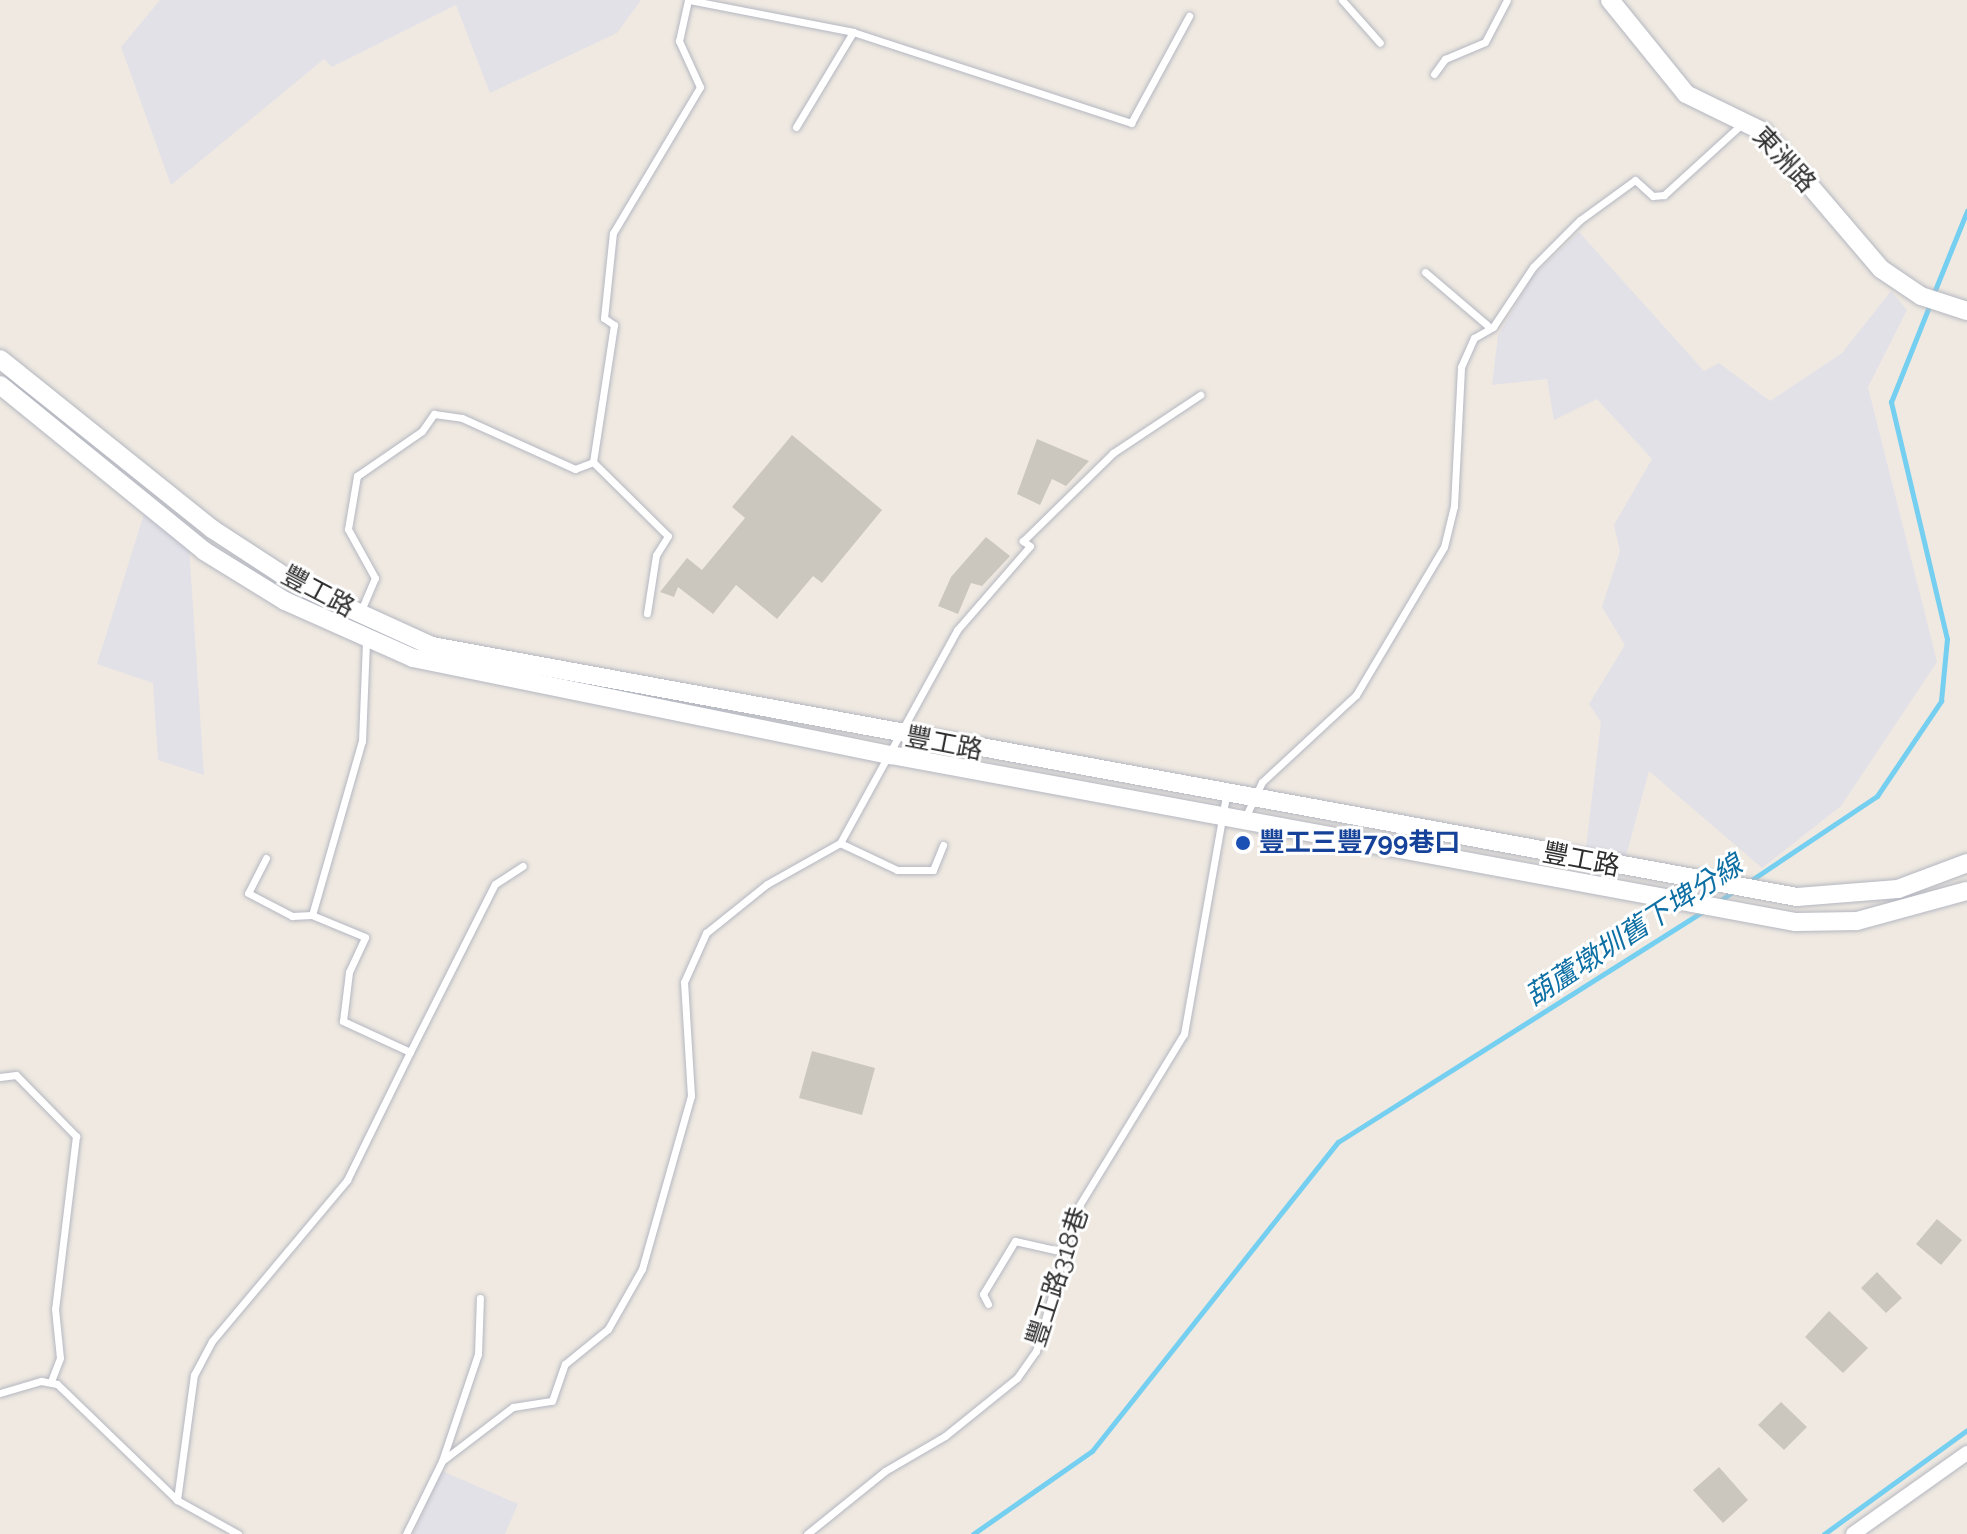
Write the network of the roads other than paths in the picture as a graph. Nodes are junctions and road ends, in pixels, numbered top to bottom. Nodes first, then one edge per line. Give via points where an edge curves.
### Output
1 (689, 0) edge
2 (1342, 0) edge
3 (1507, 0) edge
4 (1610, 0) edge
5 (1189, 16) dead end
6 (853, 32) junction
7 (1380, 43) dead end
8 (1434, 74) dead end
9 (1745, 120) junction
10 (796, 127) dead end
11 (1425, 272) dead end
12 (1967, 311) edge
13 (1487, 325) junction
14 (0, 359) edge
15 (0, 385) edge
16 (1200, 395) dead end
17 (593, 462) junction
18 (647, 613) dead end
19 (360, 614) junction
20 (366, 642) junction
21 (899, 736) junction
22 (891, 755) junction
23 (1226, 797) junction
24 (1250, 800) junction
25 (1221, 817) junction
26 (1244, 822) junction
27 (840, 843) junction
28 (943, 845) dead end
29 (266, 858) dead end
30 (1967, 863) edge
31 (523, 866) dead end
32 (1967, 891) edge
33 (312, 915) junction
34 (410, 1052) junction
35 (0, 1077) edge
36 (1064, 1252) junction
37 (480, 1298) dead end
38 (988, 1304) dead end
39 (51, 1381) junction
40 (0, 1393) edge
41 (1967, 1453) edge
42 (442, 1461) junction
43 (177, 1500) junction
44 (238, 1534) edge
45 (406, 1534) edge
46 (807, 1534) edge
47 (1853, 1534) edge

1 - 6 lane
1 - 17 lane via 679,41 700,87 613,233 604,318 614,325
2 - 7 lane
3 - 8 lane via 1485,42 1445,59
4 - 9 street, 東洲路 via 1675,84
5 - 6 lane via 1131,123
6 - 10 lane
9 - 12 street, 東洲路 via 1771,140 1870,259 1930,299
9 - 13 lane via 1664,195 1653,196 1635,180 1580,220 1533,267 1493,327
11 - 13 lane via 1438,290
13 - 24 lane via 1461,367 1454,506 1444,547 1356,695
14 - 19 street, 豐工路 via 212,529
15 - 20 street, 豐工路 via 204,551
16 - 21 lane via 1113,453 1023,541 1030,546 957,630
17 - 18 lane via 668,536 656,555
17 - 19 lane via 575,469 462,418 434,414 422,431 357,476 348,529 375,578
19 - 20 lane
19 - 21 street, 豐工路 via 432,646 489,660
20 - 22 street, 豐工路 via 474,674
20 - 33 lane via 362,741
21 - 22 lane
21 - 23 street, 豐工路
22 - 25 street, 豐工路
22 - 27 lane
23 - 24 street, 豐工路
23 - 25 lane, 豐工路318巷
24 - 26 lane
24 - 30 street, 豐工路 via 1769,893 1847,898
25 - 26 street, 豐工路
25 - 36 lane, 豐工路318巷 via 1184,1034 1090,1184
26 - 32 street, 豐工路 via 1754,914 1857,921
27 - 28 lane via 897,870 933,870
27 - 42 lane via 717,922 696,951 684,997 691,1096 642,1269 608,1329 565,1364 552,1401 513,1407
29 - 33 lane via 248,893 292,916
31 - 34 lane via 495,884
33 - 34 lane via 365,937 349,972 343,1021
34 - 43 lane via 347,1180 212,1341 194,1375
35 - 39 lane via 16,1075 76,1136 55,1309 60,1358
36 - 38 lane via 1015,1241 983,1294
36 - 46 lane, 豐工路318巷 via 1042,1338 1017,1378
37 - 42 lane via 478,1354
39 - 40 lane
39 - 43 lane
41 - 47 street
42 - 45 lane
43 - 44 lane

